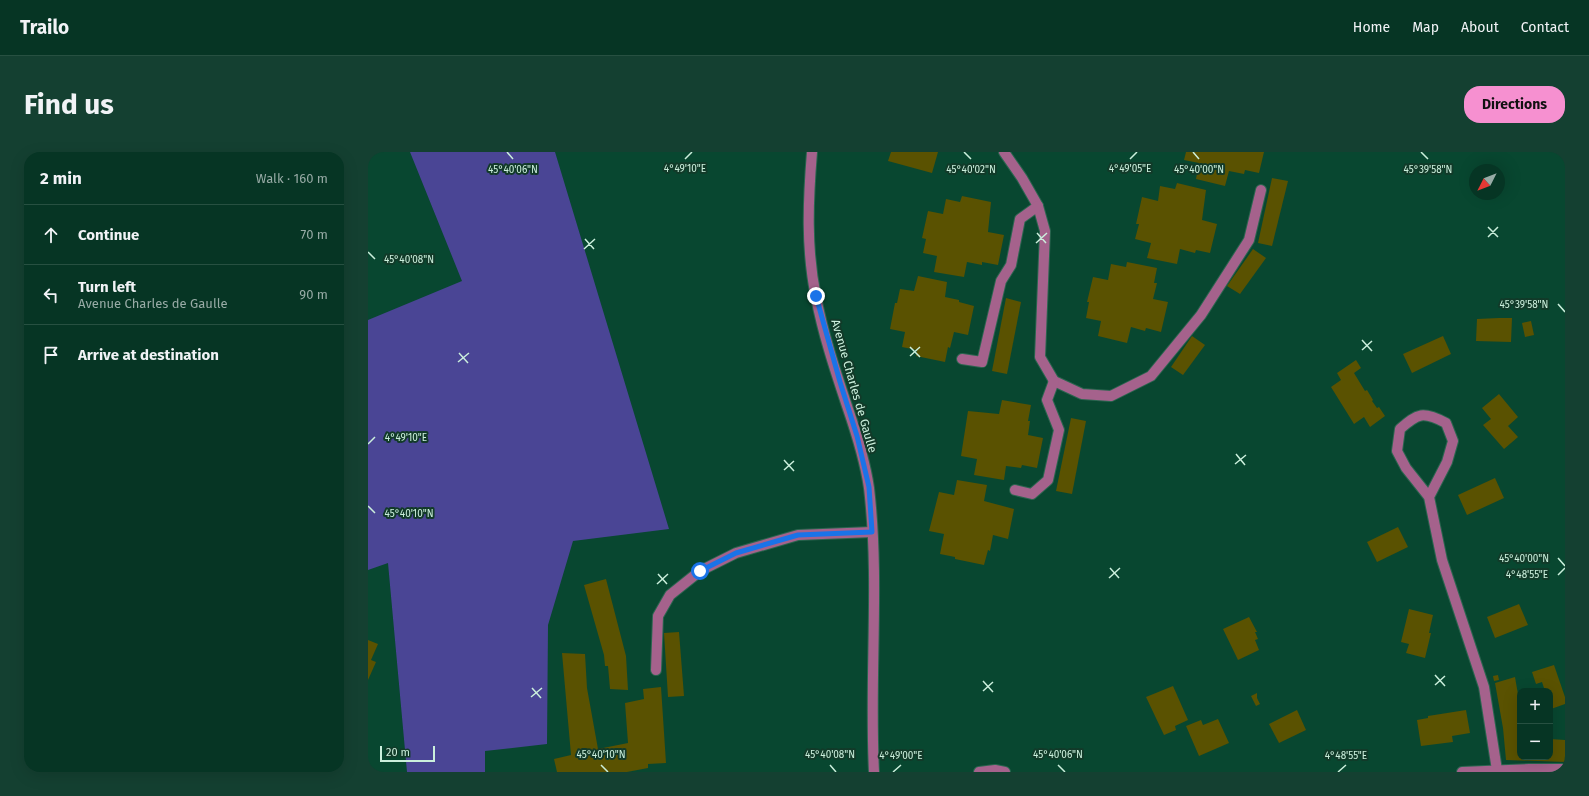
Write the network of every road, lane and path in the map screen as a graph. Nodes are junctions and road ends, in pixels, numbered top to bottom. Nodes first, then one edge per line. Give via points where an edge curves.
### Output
1 (812, 152) edge
2 (1004, 152) edge
3 (1261, 190) dead end
4 (1038, 206) junction
5 (962, 359) dead end
6 (1054, 381) junction
7 (1015, 490) dead end
8 (1429, 497) junction
9 (872, 532) junction
10 (656, 670) dead end
11 (1497, 770) junction
12 (1565, 770) edge
13 (874, 772) edge
14 (979, 772) edge
15 (1005, 772) edge
16 (1462, 772) edge

1 - 9 street, Avenue Charles de Gaulle via 808,244 816,296 857,436 869,487
2 - 4 street
3 - 6 street via 1249,240 1201,315 1151,376 1111,396 1082,394
4 - 5 street via 1020,219 1010,265 1001,281 982,362
4 - 6 street via 1045,231 1040,357
6 - 7 street via 1047,400 1059,430 1048,480 1032,494
8 - 8 street via 1447,462 1453,441 1446,423 1430,415 1413,417 1400,429 1397,451 1406,468
8 - 11 street via 1442,560 1484,687
9 - 10 street via 798,535 736,553 700,571 670,595 658,616
9 - 13 street, Avenue Charles de Gaulle
11 - 12 street
11 - 16 street
14 - 15 street

